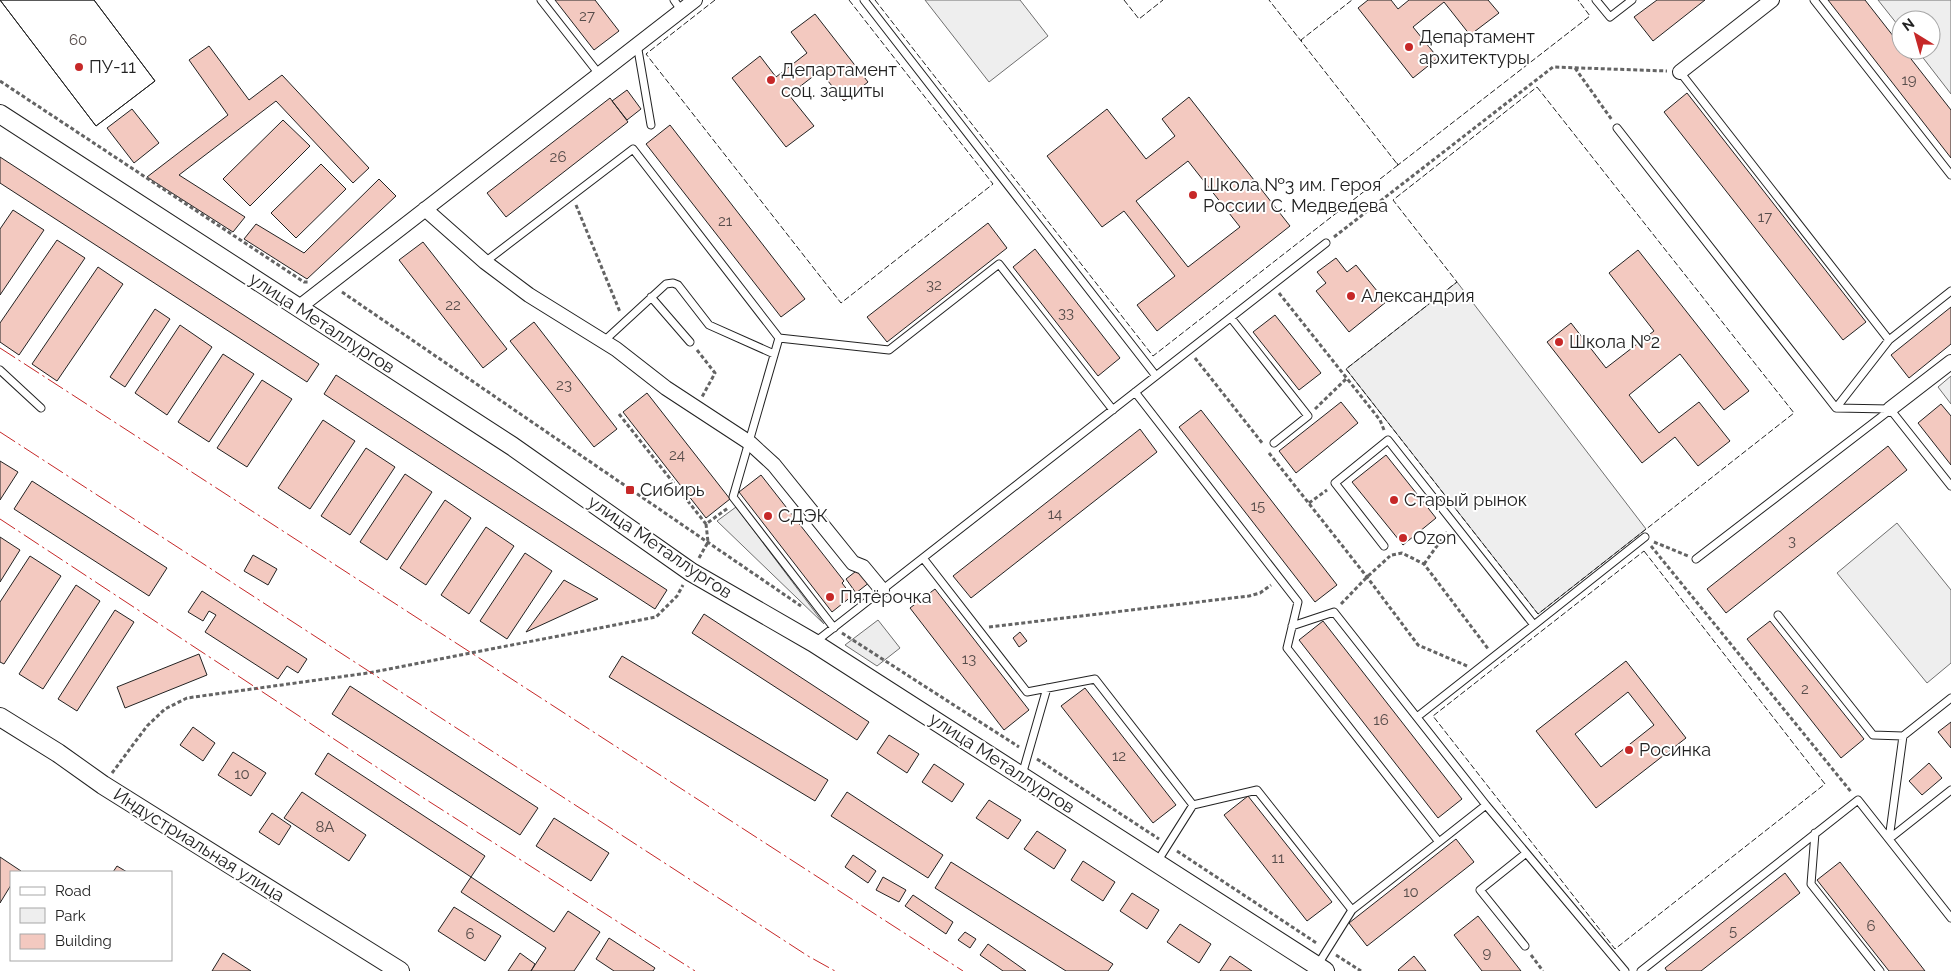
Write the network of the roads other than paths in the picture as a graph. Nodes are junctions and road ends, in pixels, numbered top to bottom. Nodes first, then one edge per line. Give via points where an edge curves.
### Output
1 (541, 0) edge
2 (695, 0) edge
3 (864, 0) edge
4 (1596, 0) edge
5 (1632, 0) edge
6 (1772, 0) edge
7 (1814, 0) edge
8 (678, 5) edge
9 (637, 44) junction
10 (1680, 72) joint
11 (599, 74) junction
12 (0, 114) edge
13 (650, 126) dead end
14 (1617, 128) road end
15 (1951, 176) edge
16 (425, 209) junction
17 (1326, 243) road end
18 (485, 262) junction
19 (1951, 291) edge
20 (651, 297) junction
21 (298, 308) junction
22 (1230, 318) junction
23 (779, 338) junction
24 (1889, 340) junction
25 (604, 341) junction
26 (690, 342) road end
27 (774, 354) junction
28 (1951, 362) edge
29 (0, 370) edge
30 (1156, 376) junction
31 (1135, 392) junction
32 (41, 408) dead end
33 (1836, 408) junction
34 (1890, 409) junction
35 (1112, 410) junction
36 (1274, 443) dead end
37 (750, 444) junction
38 (1951, 486) edge
39 (1645, 538) road end
40 (1384, 546) road end
41 (924, 558) junction
42 (1696, 559) road end
43 (882, 590) junction
44 (1778, 615) dead end
45 (1534, 625) junction
46 (1292, 626) junction
47 (834, 628) junction
48 (814, 643) junction
49 (1047, 688) junction
50 (1951, 698) edge
51 (0, 717) edge
52 (1417, 717) junction
53 (1903, 736) junction
54 (1022, 775) junction
55 (1951, 790) edge
56 (1193, 805) junction
57 (1486, 805) junction
58 (1816, 833) junction
59 (1889, 839) junction
60 (1439, 842) junction
61 (1525, 854) junction
62 (1156, 862) junction
63 (1352, 910) junction
64 (1951, 918) edge
65 (1525, 946) road end
66 (1321, 969) edge
67 (400, 971) edge
68 (1625, 971) edge
69 (1641, 971) edge
70 (1880, 971) edge

1 - 11 lane
2 - 8 street
3 - 30 lane
4 - 5 lane via 1610,17
6 - 10 street
7 - 15 lane
8 - 9 street
9 - 11 street
9 - 13 lane
10 - 24 lane
11 - 16 street
12 - 21 street, улица Металлургов
14 - 33 lane
16 - 18 street
16 - 21 street
17 - 22 lane
18 - 23 lane via 633,148
18 - 25 street via 529,295
19 - 24 lane
20 - 25 lane
20 - 26 lane
20 - 27 lane via 666,284 678,285 708,325
21 - 48 street, улица Металлургов via 512,446 691,572
22 - 30 lane
22 - 36 lane via 1308,416
23 - 27 lane
23 - 35 lane via 889,350 999,264
24 - 33 lane
25 - 37 street via 666,388
27 - 37 lane
28 - 34 street
29 - 32 lane
30 - 31 lane
31 - 35 lane
31 - 46 lane via 1298,602
33 - 34 lane
34 - 38 lane
34 - 42 lane
35 - 41 lane
37 - 43 street via 774,466 853,563 863,567
37 - 47 lane via 733,497
39 - 45 lane
40 - 45 lane via 1335,483 1388,440
41 - 43 lane
41 - 49 lane via 1027,692
43 - 47 lane
44 - 53 lane via 1873,735
45 - 52 lane
46 - 52 lane via 1334,612
46 - 60 lane via 1287,648
47 - 48 lane
48 - 54 street, улица Металлургов
49 - 54 lane
49 - 56 lane via 1095,679
50 - 53 lane
51 - 67 street, Индустриальная улица
52 - 57 lane
53 - 59 lane
54 - 62 street, улица Металлургов
55 - 59 lane
56 - 62 lane
56 - 63 lane via 1258,790
57 - 60 lane
57 - 61 lane
58 - 59 lane via 1858,800
58 - 69 lane
58 - 70 lane via 1811,884
59 - 64 lane
60 - 63 lane
61 - 65 lane via 1480,890
61 - 68 lane
62 - 66 street, улица Металлургов
63 - 66 lane via 1327,950

